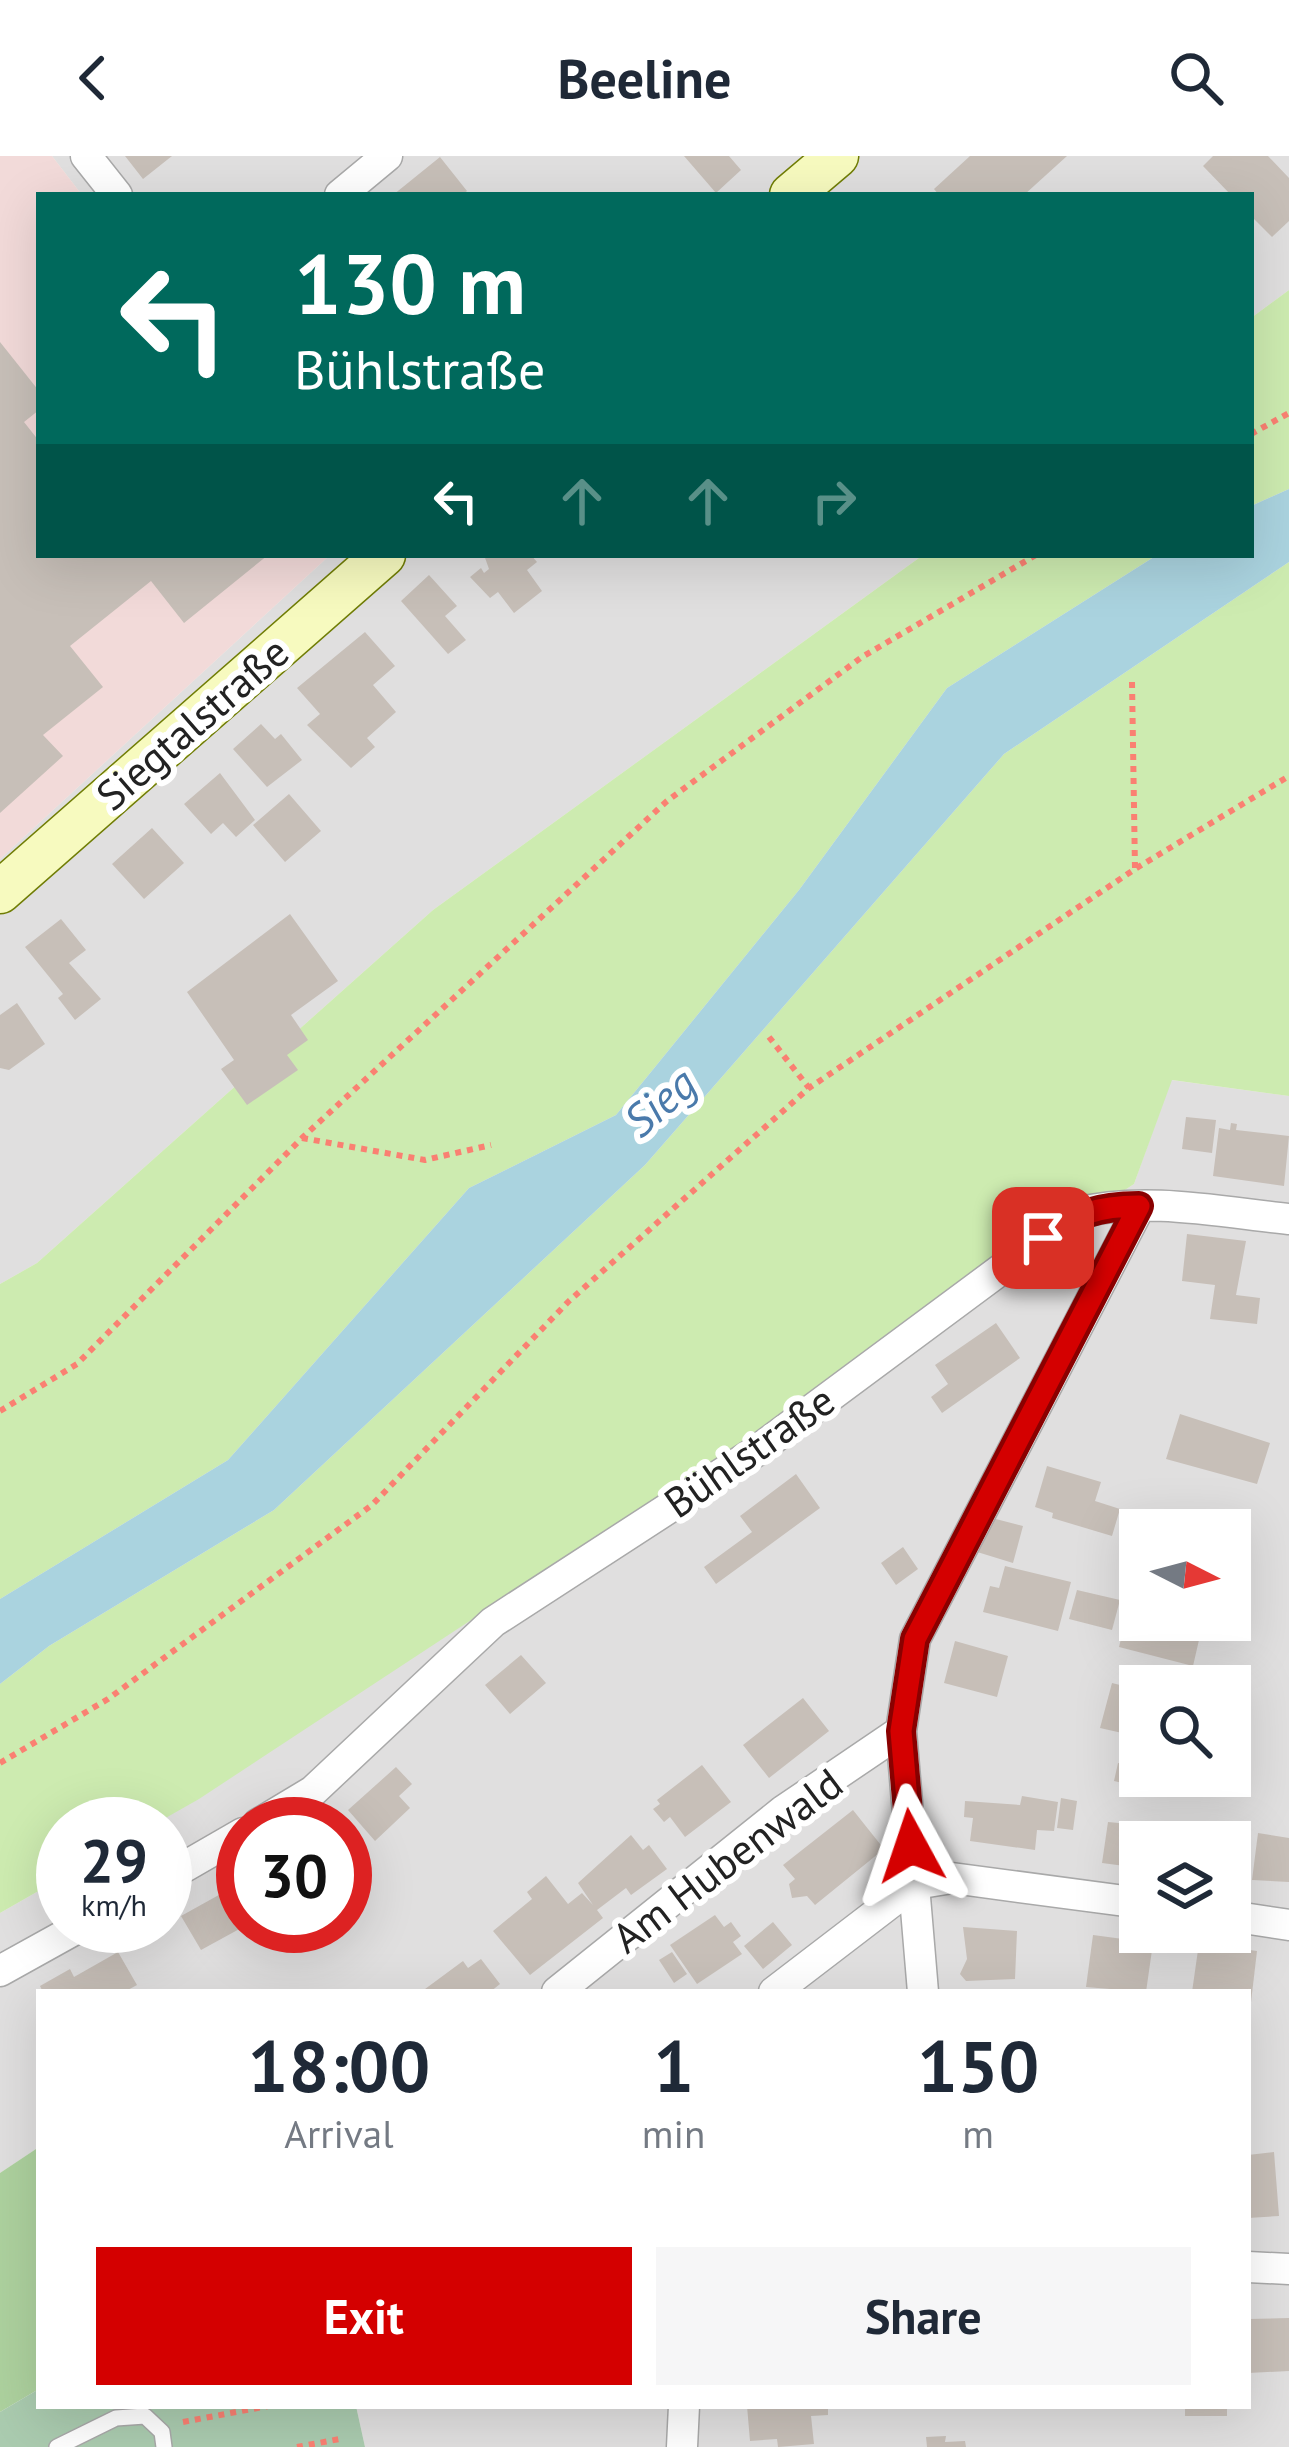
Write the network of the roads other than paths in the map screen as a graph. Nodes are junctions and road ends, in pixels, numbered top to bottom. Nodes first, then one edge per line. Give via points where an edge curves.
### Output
1 (86, 156) edge
2 (387, 156) edge
3 (837, 156) edge
4 (115, 192) edge
5 (344, 192) edge
6 (795, 192) edge
7 (381, 558) edge
8 (0, 892) edge
9 (1139, 1206) junction
10 (1289, 1220) edge
11 (901, 1731) junction
12 (303, 1797) edge
13 (915, 1884) junction
14 (1119, 1900) edge
15 (1251, 1919) edge
16 (1289, 1925) edge
17 (36, 1951) edge
18 (0, 1971) edge
19 (560, 1989) edge
20 (778, 1989) edge
21 (923, 1989) edge
22 (1251, 2267) edge
23 (1289, 2269) edge
24 (685, 2409) edge
25 (163, 2439) edge
26 (57, 2447) edge
27 (682, 2447) edge

1 - 4 street
2 - 5 street
3 - 6 main road
7 - 8 main road, Siegtalstraße
9 - 10 street, Bühlstraße
9 - 11 street, Am Hubenwald via 938,1587 915,1639
9 - 12 street, Bühlstraße via 1077,1214 755,1452 493,1622
11 - 13 street, Am Hubenwald
11 - 19 street, Am Hubenwald via 783,1810
13 - 14 street via 952,1878
13 - 20 street
13 - 21 street, Am Hubenwald
15 - 16 street
17 - 18 street
22 - 23 street
24 - 27 street
25 - 26 lane via 145,2416 116,2418

